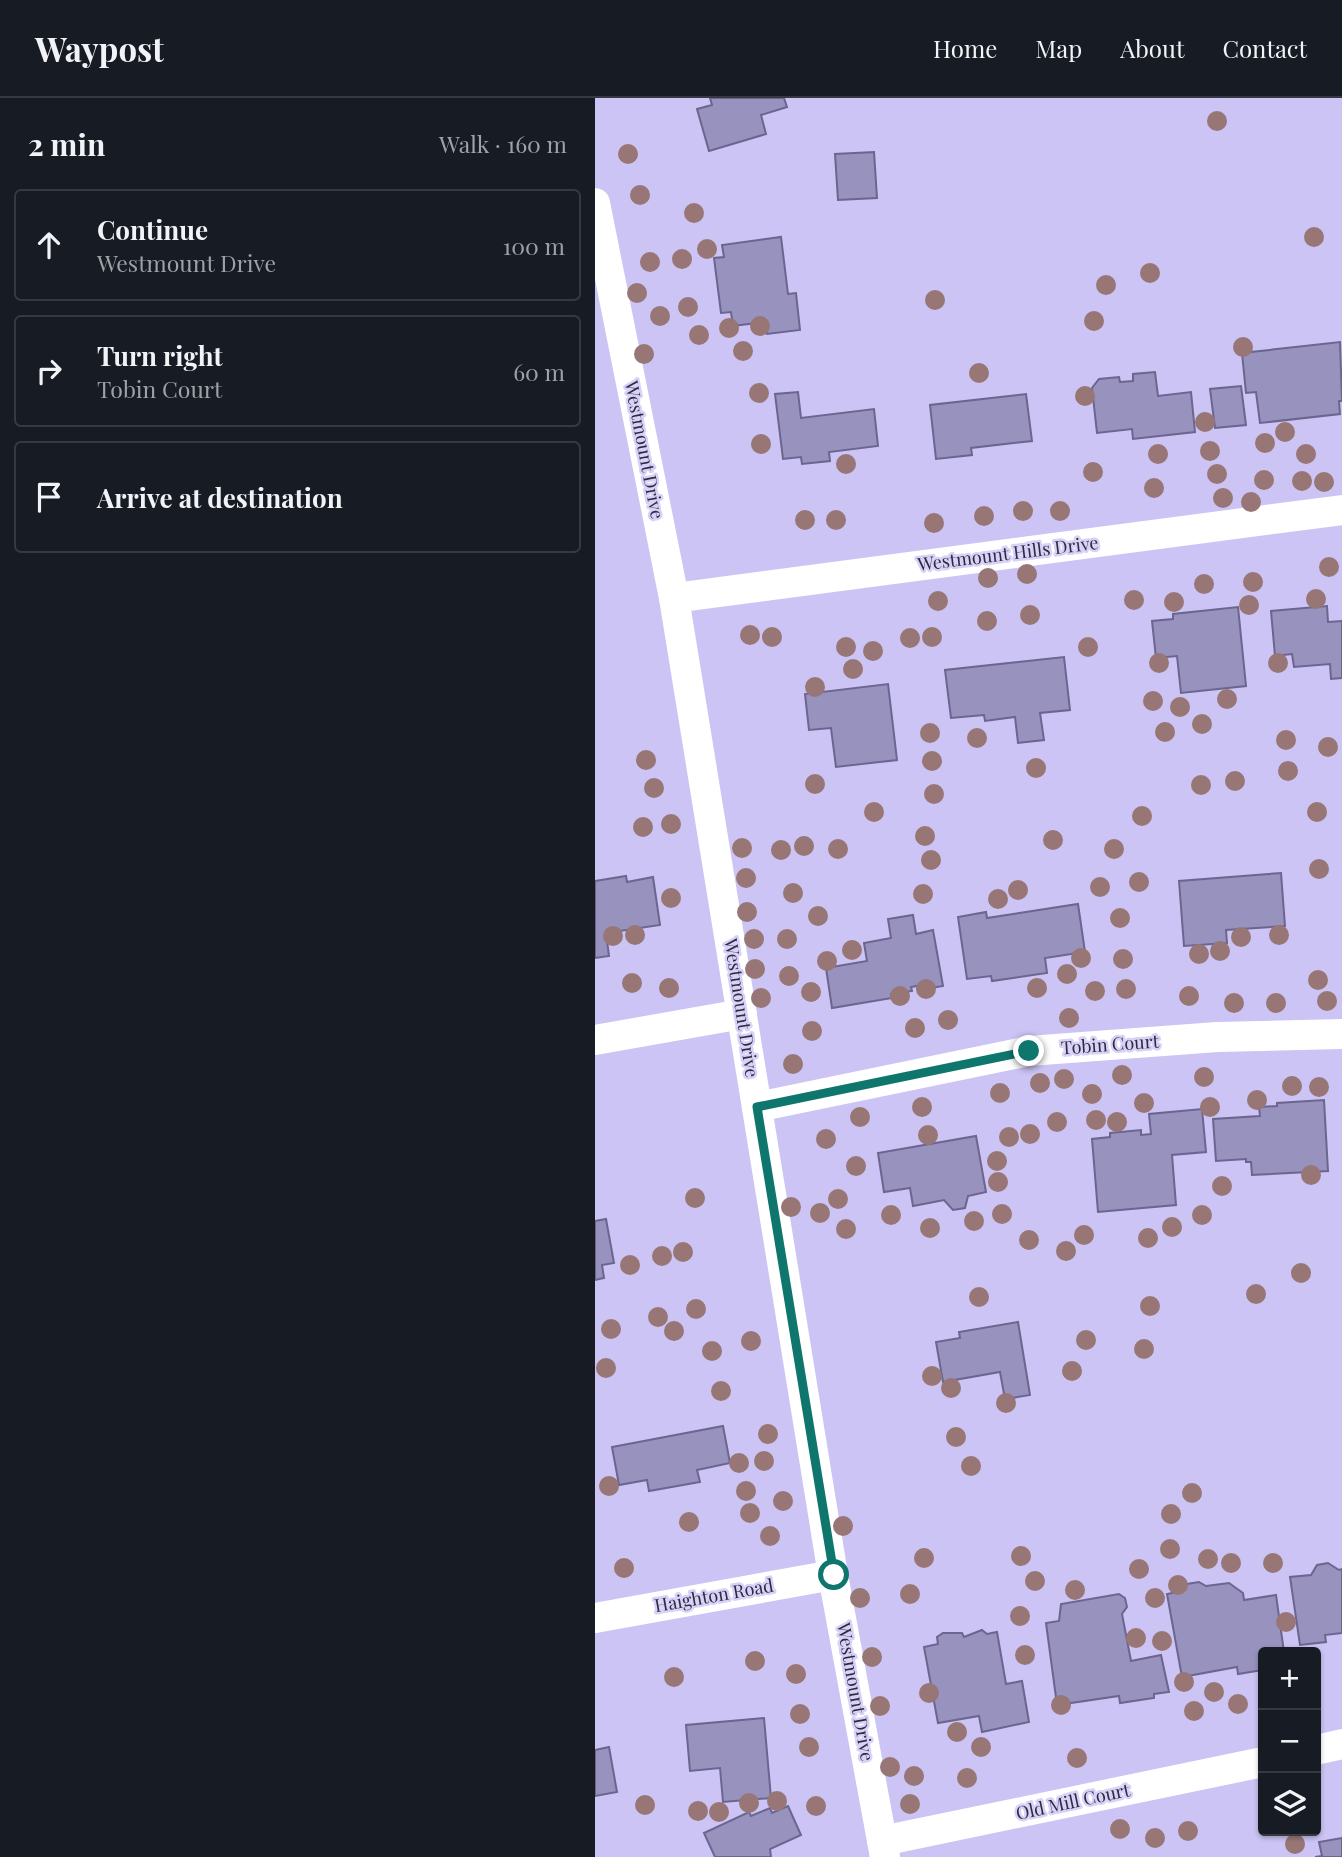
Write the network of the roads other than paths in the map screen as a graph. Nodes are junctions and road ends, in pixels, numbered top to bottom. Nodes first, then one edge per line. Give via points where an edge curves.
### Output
1 (595, 203) edge
2 (1342, 510) edge
3 (674, 598) junction
4 (742, 1014) junction
5 (1342, 1034) edge
6 (595, 1040) edge
7 (757, 1107) junction
8 (834, 1575) junction
9 (595, 1618) edge
10 (1342, 1744) edge
11 (1321, 1749) edge
12 (1258, 1763) edge
13 (884, 1849) edge

1 - 3 street, Westmount Drive
2 - 3 street, Westmount Hills Drive
3 - 4 street, Westmount Drive
4 - 6 street
4 - 7 street, Westmount Drive
5 - 7 street, Tobin Court via 1217,1037 1029,1051
7 - 8 street, Westmount Drive
8 - 9 street, Haighton Road
8 - 13 street, Westmount Drive
10 - 11 street
12 - 13 street, Old Mill Court

